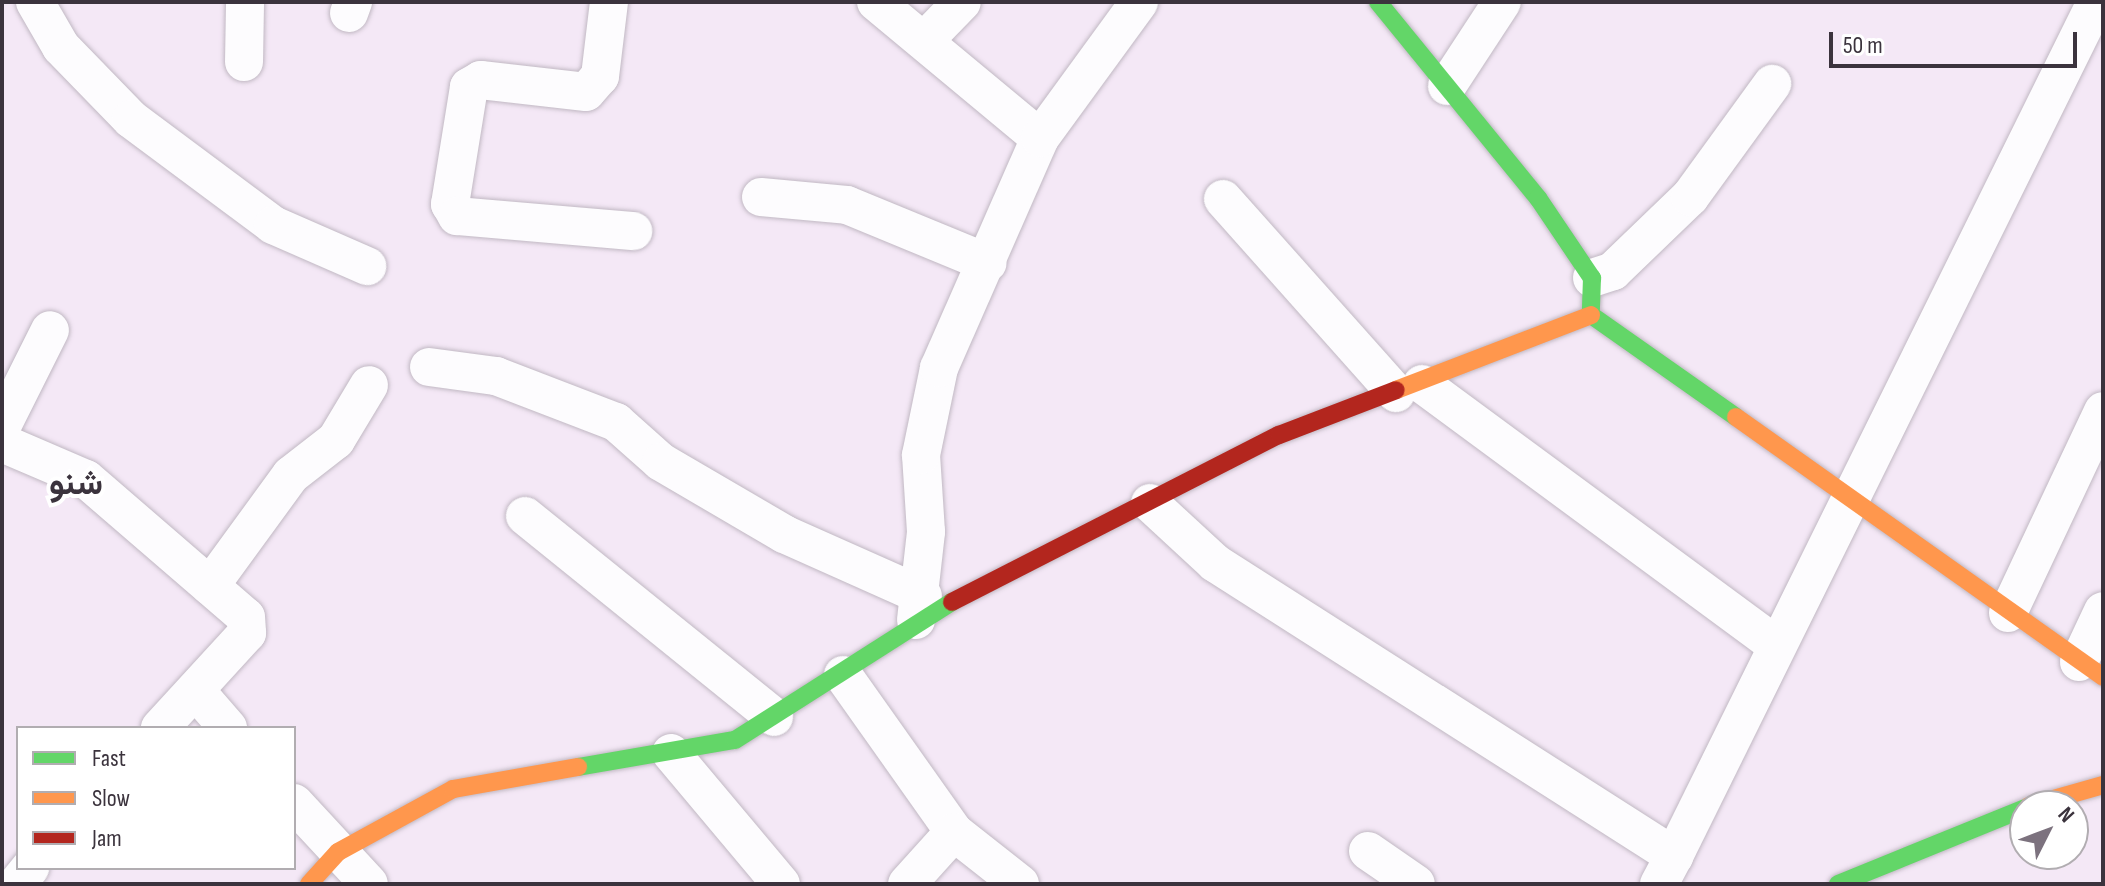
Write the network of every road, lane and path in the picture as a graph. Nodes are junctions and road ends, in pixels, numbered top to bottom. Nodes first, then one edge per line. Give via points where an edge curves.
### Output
1 (35, 2) edge
2 (245, 2) edge
3 (609, 2) edge
4 (876, 2) edge
5 (962, 2) edge
6 (1139, 2) edge
7 (1378, 2) edge
8 (1502, 2) edge
9 (2096, 2) edge
10 (924, 41) junction
11 (244, 62) dead end
12 (1772, 84) dead end
13 (1447, 86) junction
14 (1040, 138) junction
15 (761, 197) dead end
16 (1223, 199) dead end
17 (633, 231) dead end
18 (988, 263) junction
19 (367, 266) dead end
20 (1592, 296) junction
21 (50, 330) dead end
22 (429, 367) dead end
23 (369, 385) dead end
24 (1409, 388) junction
25 (2103, 411) edge
26 (2, 426) edge
27 (2, 443) edge
28 (1847, 499) junction
29 (1150, 503) junction
30 (525, 516) dead end
31 (210, 586) junction
32 (920, 608) junction
33 (2103, 611) edge
34 (2008, 613) junction
35 (1776, 645) junction
36 (2091, 669) edge
37 (843, 675) junction
38 (196, 691) junction
39 (774, 717) junction
40 (162, 726) edge
41 (226, 726) edge
42 (671, 753) junction
43 (296, 805) edge
44 (2009, 814) edge
45 (954, 832) junction
46 (1368, 851) dead end
47 (338, 852) junction
48 (1667, 870) edge
49 (309, 884) edge
50 (369, 884) edge
51 (781, 884) edge
52 (907, 884) edge
53 (1020, 884) edge
54 (1416, 884) edge
55 (1838, 884) edge

1 - 19 street via 94,87 155,139 273,225
2 - 11 street
3 - 17 street via 600,76 586,92 481,80 469,87 450,204 457,216
4 - 10 street
5 - 10 street
6 - 14 street
7 - 13 street
8 - 13 street
9 - 28 street
10 - 14 street
12 - 20 street via 1690,197
13 - 20 street via 1538,198
14 - 18 street
15 - 18 street via 847,205
16 - 24 street
18 - 32 street via 956,322 925,413
20 - 24 street
20 - 28 street
21 - 26 street
22 - 32 street via 496,376 616,422 661,462
23 - 31 street via 345,429 291,475
24 - 29 street via 1279,435
24 - 35 street
25 - 34 street
27 - 31 street via 86,479
28 - 34 street
28 - 35 street
29 - 32 street
29 - 48 street via 1215,563
30 - 39 street
31 - 38 street via 250,629
32 - 37 street
33 - 36 street
34 - 36 street
35 - 48 street
37 - 39 street
37 - 45 street
38 - 40 street
38 - 41 street
39 - 42 street via 735,740
42 - 47 street via 453,789
42 - 51 street
43 - 47 street
44 - 55 street
45 - 52 street
45 - 53 street
46 - 54 street
47 - 49 street
47 - 50 street

